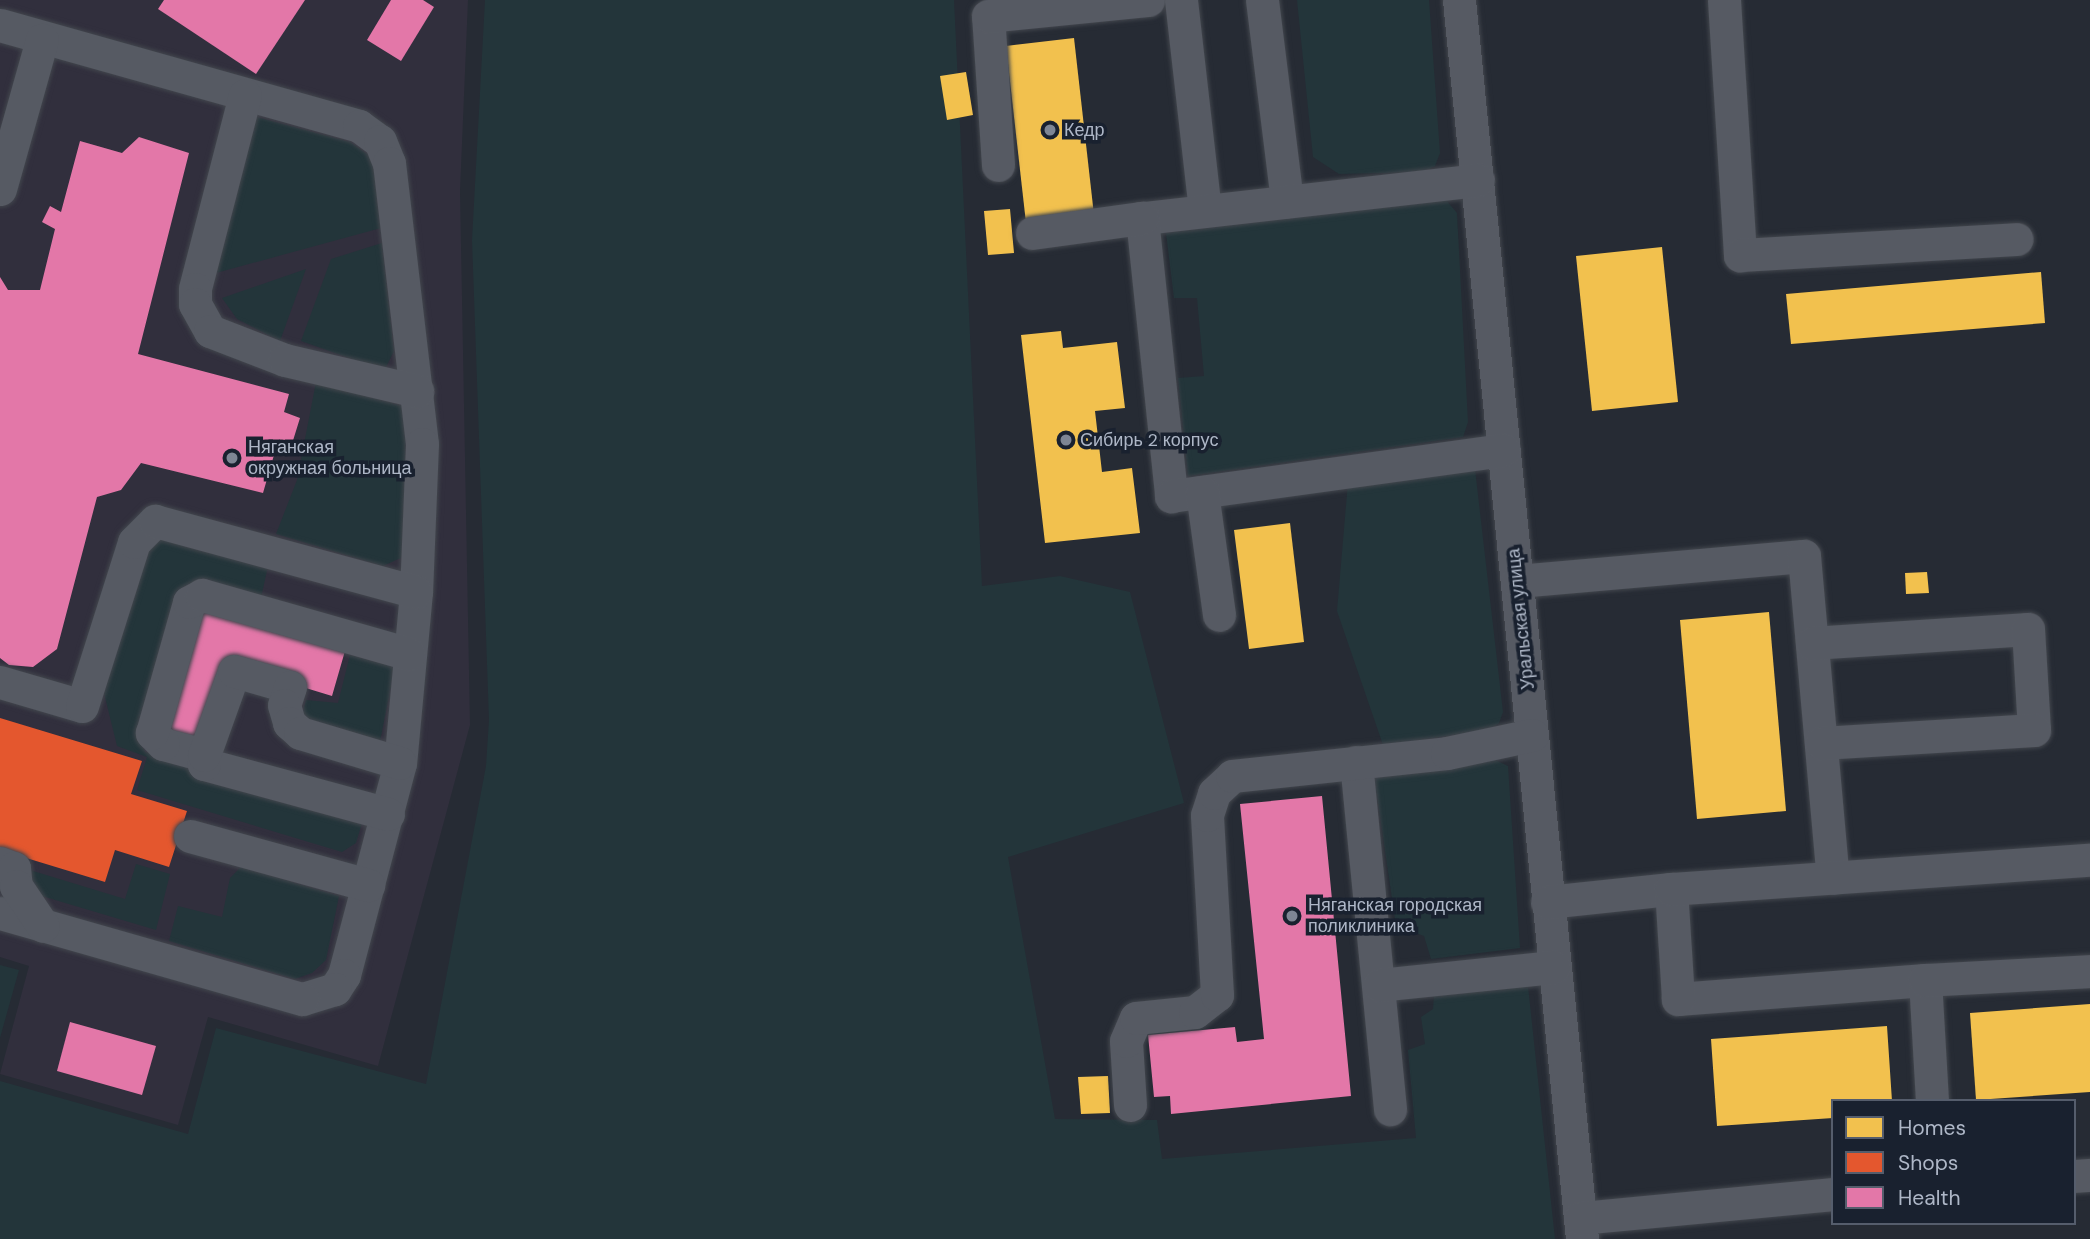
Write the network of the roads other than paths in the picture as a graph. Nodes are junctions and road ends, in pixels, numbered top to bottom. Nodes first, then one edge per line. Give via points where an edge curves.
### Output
1 (1148, 0) edge
2 (1181, 0) edge
3 (1262, 0) edge
4 (1459, 0) edge
5 (1724, 0) edge
6 (0, 25) edge
7 (43, 40) junction
8 (245, 95) junction
9 (998, 164) dead end
10 (1478, 180) junction
11 (0, 189) edge
12 (1287, 201) junction
13 (1205, 211) junction
14 (1142, 218) junction
15 (1032, 233) dead end
16 (2017, 239) dead end
17 (417, 391) junction
18 (1504, 450) junction
19 (1202, 492) junction
20 (1517, 581) junction
21 (416, 592) junction
22 (1219, 615) dead end
23 (1812, 643) junction
24 (410, 654) junction
25 (0, 682) edge
26 (1532, 735) junction
27 (1821, 743) junction
28 (204, 755) junction
29 (400, 762) junction
30 (1356, 762) junction
31 (388, 814) junction
32 (190, 836) dead end
33 (2090, 860) edge
34 (0, 863) edge
35 (1833, 878) junction
36 (368, 885) junction
37 (1671, 889) junction
38 (1547, 902) junction
39 (0, 913) edge
40 (43, 926) junction
41 (1554, 967) junction
42 (2090, 971) edge
43 (1925, 980) junction
44 (1378, 985) junction
45 (1932, 1099) edge
46 (1130, 1105) dead end
47 (1390, 1109) dead end
48 (1831, 1194) edge
49 (1581, 1228) edge

1 - 9 street via 988,16
2 - 13 street
3 - 12 street
4 - 10 street, Уральская улица
5 - 16 street via 1740,255
6 - 7 street
7 - 8 street
7 - 11 street
8 - 17 street via 359,125 380,141 389,163
8 - 17 street via 195,289 195,304 210,331 285,359
10 - 12 street
10 - 18 street, Уральская улица
12 - 13 street
13 - 14 street
14 - 15 street
14 - 19 street via 1171,496
17 - 21 street via 422,444
18 - 19 street
18 - 20 street, Уральская улица
19 - 22 street
20 - 23 street via 1804,556
20 - 26 street, Уральская улица
21 - 24 street
21 - 25 street via 155,521 134,542 82,706
23 - 27 street
23 - 27 street via 2028,629 2034,730
24 - 28 street via 202,594 188,602 152,733 163,744
24 - 29 street
26 - 30 street via 1447,753
26 - 38 street, Уральская улица
27 - 35 street
28 - 29 street via 234,671 290,687 284,705 289,723 300,733
28 - 31 street via 204,764
29 - 31 street
30 - 44 street
30 - 46 street via 1232,776 1214,793 1207,814 1217,995 1195,1012 1136,1018 1126,1041
31 - 36 street
32 - 36 street
33 - 35 street
34 - 40 street via 14,868 16,886
35 - 37 street
36 - 40 street via 344,975 335,989 319,998 302,999
37 - 38 street
37 - 43 street via 1678,999
38 - 41 street, Уральская улица
39 - 40 street
41 - 44 street
41 - 49 street, Уральская улица
42 - 43 street
43 - 45 street
44 - 47 street
48 - 49 street

